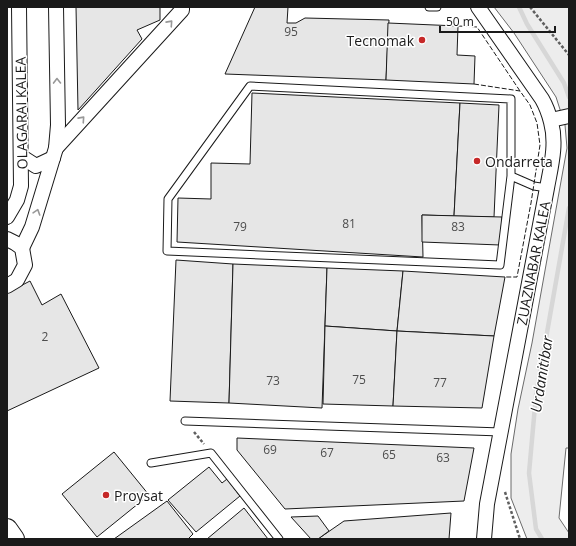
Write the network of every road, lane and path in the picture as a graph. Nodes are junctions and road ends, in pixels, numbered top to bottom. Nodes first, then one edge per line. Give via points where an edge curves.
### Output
1 (19, 7) edge
2 (56, 7) edge
3 (182, 7) edge
4 (429, 7) edge
5 (437, 7) edge
6 (478, 7) edge
7 (530, 7) edge
8 (569, 55) edge
9 (561, 118) edge
10 (54, 153) junction
11 (22, 157) junction
12 (511, 176) junction
13 (548, 188) junction
14 (7, 216) edge
15 (7, 239) edge
16 (22, 248) junction
17 (7, 286) edge
18 (185, 421) joint
19 (501, 432) junction
20 (211, 453) junction
21 (152, 463) dead end
22 (491, 485) junction
23 (7, 528) edge
24 (14, 539) edge
25 (279, 539) edge
26 (484, 539) edge
27 (520, 539) edge

1 - 11 street, OLAGARAI KALEA
10 -> 2 street, OLAGARAI KALEA via 58,125
10 -> 3 street, OLAGARAI KALEA
4 - 5 lane
6 - 9 street, ZUAZNABAR KALEA via 542,99
7 - 8 path
9 - 13 street, ZUAZNABAR KALEA via 554,135
10 - 11 street via 36,166
16 -> 10 street, OLAGARAI KALEA via 32,227
11 - 14 street, OLAGARAI KALEA via 21,186 17,200
12 - 12 lane via 511,99 250,86 168,199 167,251 500,265
12 - 13 lane via 534,186
13 - 19 street, ZUAZNABAR KALEA
15 - 16 street
16 - 17 street via 25,265 17,280
18 - 19 lane
18 - 20 path
19 - 22 street, ZUAZNABAR KALEA
20 - 21 lane
20 - 25 lane
22 - 26 street, ZUAZNABAR KALEA
22 - 27 path via 504,488
23 - 24 main road

